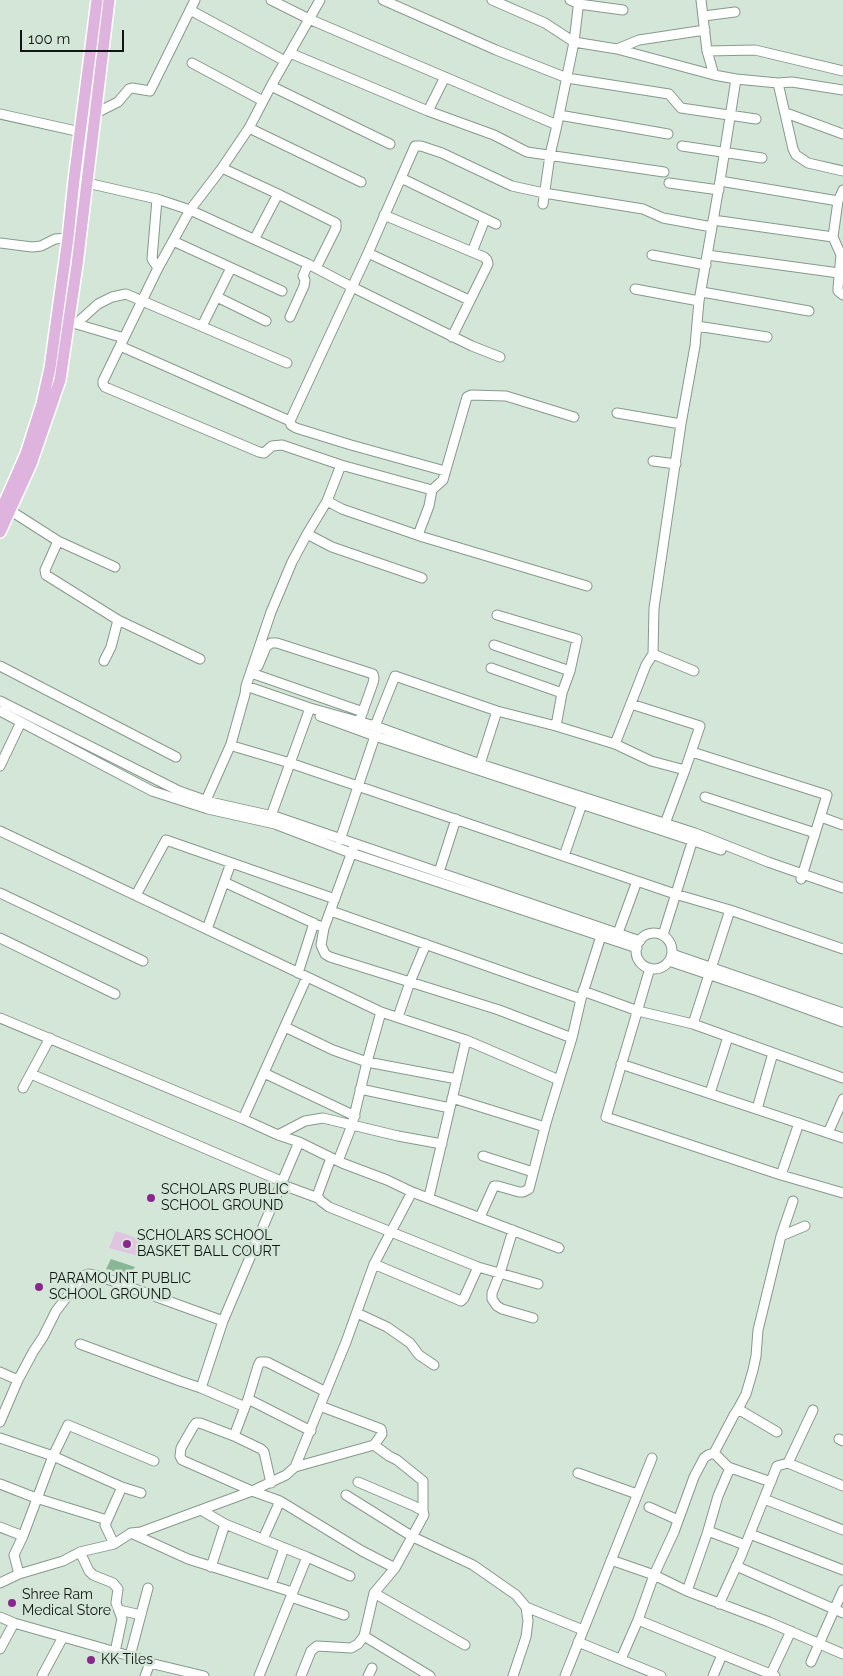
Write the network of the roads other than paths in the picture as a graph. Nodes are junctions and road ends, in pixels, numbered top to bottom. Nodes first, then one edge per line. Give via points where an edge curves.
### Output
1 (96, 0) edge
2 (109, 0) edge
3 (195, 0) edge
4 (271, 0) edge
5 (320, 0) edge
6 (383, 0) edge
7 (492, 0) edge
8 (701, 0) edge
9 (576, 1) edge
10 (190, 10) junction
11 (623, 10) dead end
12 (735, 12) dead end
13 (704, 16) junction
14 (309, 20) junction
15 (705, 30) junction
16 (574, 42) junction
17 (617, 49) junction
18 (707, 51) junction
19 (290, 53) junction
20 (285, 61) junction
21 (192, 63) dead end
22 (843, 71) edge
23 (714, 75) junction
24 (445, 77) junction
25 (567, 78) junction
26 (736, 79) junction
27 (778, 83) junction
28 (271, 86) junction
29 (843, 90) edge
30 (263, 101) junction
31 (428, 111) junction
32 (96, 113) junction
33 (786, 113) junction
34 (0, 114) edge
35 (559, 115) junction
36 (731, 115) junction
37 (756, 119) dead end
38 (557, 125) junction
39 (249, 128) junction
40 (80, 133) junction
41 (668, 134) dead end
42 (843, 134) edge
43 (94, 135) junction
44 (390, 144) dead end
45 (682, 146) dead end
46 (724, 152) junction
47 (550, 155) junction
48 (762, 158) dead end
49 (222, 168) junction
50 (843, 171) edge
51 (664, 172) dead end
52 (401, 178) junction
53 (74, 180) junction
54 (361, 182) dead end
55 (86, 183) junction
56 (669, 183) dead end
57 (720, 186) junction
58 (843, 190) edge
59 (544, 193) junction
60 (278, 194) junction
61 (157, 199) junction
62 (838, 202) junction
63 (543, 204) dead end
64 (190, 210) junction
65 (384, 215) junction
66 (485, 219) junction
67 (496, 224) dead end
68 (712, 224) junction
69 (833, 237) junction
70 (68, 238) junction
71 (254, 238) junction
72 (173, 241) junction
73 (0, 243) edge
74 (472, 252) junction
75 (368, 253) junction
76 (652, 255) dead end
77 (842, 255) edge
78 (706, 260) junction
79 (312, 266) junction
80 (158, 268) junction
81 (231, 268) junction
82 (839, 273) junction
83 (352, 287) junction
84 (635, 289) dead end
85 (282, 291) dead end
86 (843, 295) edge
87 (216, 297) junction
88 (701, 297) junction
89 (142, 300) junction
90 (470, 300) junction
91 (809, 311) dead end
92 (290, 317) dead end
93 (266, 321) dead end
94 (72, 323) junction
95 (202, 326) junction
96 (697, 326) junction
97 (452, 337) junction
98 (767, 337) dead end
99 (122, 342) junction
100 (500, 357) dead end
101 (287, 363) dead end
102 (617, 413) dead end
103 (574, 417) dead end
104 (290, 420) junction
105 (681, 424) junction
106 (653, 461) dead end
107 (676, 464) junction
108 (342, 465) junction
109 (445, 471) junction
110 (432, 490) junction
111 (327, 501) junction
112 (4, 511) edge
113 (0, 532) edge
114 (306, 534) junction
115 (418, 535) junction
116 (58, 541) junction
117 (115, 566) dead end
118 (422, 578) dead end
119 (588, 586) dead end
120 (497, 615) dead end
121 (118, 620) junction
122 (494, 645) dead end
123 (653, 654) junction
124 (200, 658) dead end
125 (104, 660) dead end
126 (0, 666) edge
127 (492, 668) dead end
128 (570, 671) junction
129 (694, 671) dead end
130 (254, 674) junction
131 (248, 690) junction
132 (562, 693) junction
133 (0, 701) edge
134 (632, 704) junction
135 (309, 710) junction
136 (0, 711) edge
137 (497, 711) junction
138 (363, 712) junction
139 (21, 722) junction
140 (359, 722) junction
141 (375, 726) junction
142 (556, 726) junction
143 (375, 736) junction
144 (615, 744) junction
145 (236, 747) junction
146 (692, 752) junction
147 (176, 757) dead end
148 (290, 763) junction
149 (0, 766) edge
150 (479, 767) junction
151 (685, 770) junction
152 (358, 787) junction
153 (704, 797) dead end
154 (582, 804) junction
155 (207, 805) junction
156 (271, 816) junction
157 (821, 817) junction
158 (456, 819) junction
159 (843, 825) edge
160 (664, 827) junction
161 (0, 831) edge
162 (815, 833) junction
163 (694, 837) junction
164 (340, 840) junction
165 (354, 843) junction
166 (351, 853) junction
167 (564, 856) junction
168 (232, 863) junction
169 (439, 872) junction
170 (801, 877) junction
171 (637, 881) junction
172 (224, 882) junction
173 (843, 888) edge
174 (0, 893) edge
175 (675, 894) junction
176 (136, 895) junction
177 (843, 895) edge
178 (336, 899) junction
179 (730, 910) junction
180 (331, 911) junction
181 (314, 923) junction
182 (324, 928) junction
183 (207, 929) junction
184 (618, 933) junction
185 (662, 935) junction
186 (600, 936) junction
187 (0, 938) edge
188 (426, 944) junction
189 (638, 944) junction
190 (843, 949) edge
191 (670, 957) junction
192 (143, 961) dead end
193 (650, 968) junction
194 (710, 971) junction
195 (298, 973) junction
196 (307, 978) junction
197 (410, 982) junction
198 (115, 994) dead end
199 (582, 995) junction
200 (638, 1011) junction
201 (381, 1012) junction
202 (843, 1013) edge
203 (398, 1017) junction
204 (0, 1018) edge
205 (843, 1022) edge
206 (693, 1024) junction
207 (285, 1028) junction
208 (728, 1037) junction
209 (50, 1038) junction
210 (572, 1038) junction
211 (466, 1040) junction
212 (773, 1053) junction
213 (367, 1062) junction
214 (621, 1064) junction
215 (264, 1073) junction
216 (31, 1074) junction
217 (843, 1078) edge
218 (457, 1079) junction
219 (559, 1080) junction
220 (23, 1088) dead end
221 (360, 1089) junction
222 (710, 1092) junction
223 (452, 1098) junction
224 (843, 1099) edge
225 (450, 1108) junction
226 (757, 1109) junction
227 (355, 1116) junction
228 (243, 1119) junction
229 (799, 1123) junction
230 (352, 1125) junction
231 (545, 1127) junction
232 (828, 1133) junction
233 (278, 1135) junction
234 (843, 1138) edge
235 (298, 1142) junction
236 (442, 1144) junction
237 (483, 1156) dead end
238 (335, 1160) junction
239 (533, 1172) junction
240 (782, 1175) junction
241 (281, 1182) junction
242 (412, 1192) junction
243 (843, 1193) edge
244 (429, 1197) junction
245 (318, 1198) junction
246 (793, 1201) dead end
247 (480, 1217) junction
248 (806, 1226) dead end
249 (513, 1230) junction
250 (392, 1232) junction
251 (781, 1236) junction
252 (559, 1248) dead end
253 (374, 1264) junction
254 (478, 1267) junction
255 (500, 1273) junction
256 (538, 1284) dead end
257 (357, 1313) junction
258 (533, 1318) dead end
259 (223, 1321) junction
260 (80, 1344) dead end
261 (434, 1365) dead end
262 (0, 1372) edge
263 (18, 1380) junction
264 (201, 1388) junction
265 (326, 1392) junction
266 (247, 1403) junction
267 (320, 1406) junction
268 (738, 1410) junction
269 (813, 1410) dead end
270 (0, 1422) edge
271 (311, 1430) junction
272 (777, 1432) dead end
273 (234, 1436) junction
274 (0, 1438) edge
275 (374, 1445) junction
276 (714, 1453) junction
277 (53, 1456) junction
278 (652, 1458) dead end
279 (154, 1461) dead end
280 (788, 1463) junction
281 (295, 1468) junction
282 (730, 1468) junction
283 (578, 1473) dead end
284 (358, 1482) dead end
285 (771, 1482) junction
286 (271, 1483) junction
287 (0, 1484) edge
288 (843, 1486) edge
289 (122, 1487) junction
290 (252, 1491) junction
291 (141, 1492) dead end
292 (637, 1494) junction
293 (346, 1495) dead end
294 (36, 1498) junction
295 (764, 1498) junction
296 (280, 1501) junction
297 (649, 1507) dead end
298 (202, 1510) junction
299 (423, 1512) junction
300 (107, 1520) junction
301 (678, 1520) junction
302 (225, 1524) junction
303 (0, 1528) edge
304 (843, 1530) edge
305 (708, 1531) junction
306 (131, 1533) junction
307 (750, 1534) junction
308 (23, 1536) junction
309 (413, 1537) junction
310 (262, 1539) junction
311 (114, 1544) junction
312 (745, 1546) junction
313 (284, 1548) junction
314 (80, 1552) junction
315 (307, 1557) junction
316 (611, 1560) junction
317 (736, 1566) junction
318 (211, 1567) junction
319 (395, 1568) junction
320 (843, 1570) edge
321 (19, 1574) junction
322 (654, 1575) junction
323 (350, 1576) dead end
324 (0, 1583) edge
325 (271, 1586) junction
326 (148, 1588) dead end
327 (843, 1590) edge
328 (688, 1591) junction
329 (374, 1593) junction
330 (292, 1595) junction
331 (719, 1604) junction
332 (526, 1607) junction
333 (119, 1610) junction
334 (839, 1611) edge
335 (141, 1615) junction
336 (344, 1615) dead end
337 (0, 1618) edge
338 (638, 1620) junction
339 (14, 1624) junction
340 (583, 1630) junction
341 (791, 1632) junction
342 (364, 1636) junction
343 (63, 1637) junction
344 (578, 1642) junction
345 (465, 1644) dead end
346 (820, 1644) junction
347 (0, 1649) edge
348 (115, 1652) junction
349 (843, 1654) edge
350 (722, 1655) junction
351 (130, 1656) junction
352 (621, 1659) junction
353 (811, 1662) dead end
354 (150, 1663) junction
355 (189, 1674) edge
356 (772, 1675) edge
357 (42, 1676) edge
358 (145, 1676) edge
359 (204, 1676) edge
360 (259, 1676) edge
361 (301, 1676) edge
362 (430, 1676) edge
363 (513, 1676) edge
364 (565, 1676) edge
365 (661, 1676) edge
366 (713, 1676) edge

1 - 40 main road
2 - 32 main road
3 - 10 street
4 - 14 street
5 - 14 street
6 - 25 street
7 - 16 street via 545,23
8 - 13 street
9 - 11 street
9 - 16 street
10 - 20 street
10 - 32 street via 150,91 129,89 118,102
12 - 13 street
13 - 15 street
14 - 19 street
14 - 24 street
15 - 17 street via 639,40
15 - 18 street
16 - 17 street
16 - 25 street
17 - 23 street
18 - 22 street via 755,50
18 - 23 street
19 - 20 street
19 - 31 street
20 - 28 street
21 - 30 street
23 - 26 street
24 - 31 street
24 - 38 street
25 - 35 street
25 - 36 street via 669,94 681,108
26 - 27 street
26 - 36 street
27 - 29 street
27 - 33 street
28 - 30 street
28 - 44 street
30 - 39 street
31 - 47 street via 494,134 528,152
32 - 43 main road
33 - 42 street
33 - 50 street via 796,155 808,163
34 - 40 street
35 - 38 street
35 - 41 street
36 - 37 street
36 - 46 street
38 - 47 street
39 - 49 street
39 - 54 street
40 - 43 street
40 - 53 main road
43 - 55 main road
45 - 46 street
46 - 48 street
46 - 57 street
47 - 51 street
47 - 59 street
49 - 60 street
49 - 64 street
52 - 59 street via 415,146 421,146 512,186
52 - 65 street
52 - 66 street
53 - 55 street
53 - 70 main road
55 - 61 street
55 - 94 main road
56 - 57 street
57 - 62 street
57 - 68 street
58 - 62 street
59 - 63 street
59 - 68 street via 643,209 663,218
60 - 71 street
60 - 79 street via 336,223
61 - 64 street
61 - 80 street via 152,259
62 - 69 street
64 - 71 street
64 - 72 street
65 - 74 street
65 - 75 street
66 - 67 street
66 - 74 street
68 - 69 street
68 - 78 street
69 - 77 street
70 - 73 street via 32,247
70 - 112 main road via 42,404 22,468
71 - 79 street
72 - 80 street
72 - 81 street
74 - 90 street via 484,257 488,264
75 - 83 street
75 - 90 street
76 - 78 street
77 - 82 street
78 - 82 street
78 - 88 street
79 - 83 street
79 - 92 street via 302,276 304,286
80 - 89 street
81 - 85 street
81 - 87 street
82 - 86 street via 838,288
83 - 97 street
83 - 104 street
84 - 88 street
87 - 93 street
87 - 95 street
88 - 91 street
88 - 96 street
89 - 94 street via 126,294 112,297
89 - 95 street
89 - 99 street
90 - 97 street
94 - 99 street
94 - 112 main road via 60,380 31,464
95 - 101 street
96 - 98 street
96 - 105 street
97 - 100 street
99 - 104 street
99 - 108 street via 103,381 105,387 259,452 282,445
102 - 105 street
103 - 109 street via 506,396 471,395 467,397
104 - 109 street via 296,428
105 - 107 street
106 - 107 street
107 - 123 street via 654,608
108 - 110 street
108 - 111 street
109 - 110 street via 443,480
110 - 115 street
111 - 114 street
111 - 115 street
112 - 113 main road
112 - 116 street
114 - 118 street via 332,547
114 - 131 street via 271,612
115 - 119 street
116 - 117 street
116 - 121 street via 45,570 46,575
120 - 128 street via 577,639
121 - 124 street
121 - 125 street
122 - 128 street
123 - 129 street
123 - 134 street
126 - 147 street
127 - 132 street
128 - 132 street
130 - 131 street
130 - 138 street
130 - 138 street via 271,643 373,674
131 - 135 street
131 - 145 street
131 - 155 street
132 - 142 street
133 - 155 street
134 - 144 street
134 - 146 street via 700,726
135 - 140 street
135 - 143 street
135 - 148 street
136 - 139 street
137 - 141 street via 395,676
137 - 142 street
137 - 150 street
138 - 140 street
139 - 149 street
139 - 155 street via 152,791
140 - 141 street
141 - 143 street
141 - 150 street
142 - 144 street
143 - 150 street
143 - 152 street
144 - 151 street via 651,761
145 - 148 street
145 - 155 street
146 - 151 street
146 - 157 street via 827,796
148 - 152 street
148 - 156 street
150 - 154 street
150 - 160 street
151 - 160 street
152 - 158 street
152 - 164 street
153 - 162 street
154 - 160 street
154 - 167 street
155 - 156 street
155 - 166 street via 275,824
156 - 164 street
157 - 159 street
157 - 162 street
158 - 167 street
158 - 169 street
160 - 163 street
161 - 176 street
162 - 170 street
163 - 170 street
163 - 175 street
164 - 165 street
165 - 166 street
165 - 169 street
166 - 178 street
166 - 186 street
167 - 171 street
168 - 172 street
168 - 176 street via 166,840
168 - 178 street
169 - 184 street
170 - 173 street
170 - 177 street
171 - 175 street
171 - 184 street
172 - 181 street
172 - 183 street
174 - 192 street
175 - 179 street
175 - 185 street
176 - 183 street
178 - 180 street
179 - 190 street
179 - 194 street
180 - 182 street
180 - 188 street
181 - 182 street
181 - 195 street
182 - 197 street via 322,950 330,957
183 - 195 street
184 - 189 street
185 - 189 street via 650,933
185 - 191 street via 670,943
186 - 189 street
186 - 199 street
187 - 198 street
188 - 197 street
188 - 199 street
189 - 193 street via 639,960
191 - 193 street via 660,967
191 - 194 street
193 - 200 street
194 - 202 street
194 - 205 street
194 - 206 street
195 - 196 street
196 - 201 street
196 - 207 street
197 - 203 street
197 - 210 street via 499,1010
199 - 200 street
199 - 210 street
200 - 206 street
200 - 214 street
201 - 203 street
201 - 213 street
203 - 211 street
204 - 209 street
206 - 208 street
207 - 213 street
207 - 215 street
208 - 212 street
208 - 222 street
209 - 216 street
209 - 228 street
210 - 219 street
211 - 218 street
211 - 219 street
212 - 217 street
212 - 226 street
213 - 218 street
213 - 221 street
214 - 222 street
214 - 240 street via 606,1117
215 - 227 street
215 - 228 street
216 - 220 street
216 - 241 street
218 - 223 street
219 - 231 street
221 - 225 street
221 - 227 street
222 - 226 street
223 - 225 street
223 - 231 street
224 - 232 street
225 - 236 street
226 - 229 street
227 - 230 street
228 - 233 street
229 - 232 street
229 - 240 street
230 - 233 street via 323,1118 313,1119
230 - 236 street
230 - 238 street
231 - 239 street
232 - 234 street
233 - 235 street
235 - 238 street
235 - 241 street
236 - 244 street
237 - 239 street
238 - 242 street
238 - 245 street
239 - 247 street via 528,1189 523,1192 494,1186
240 - 243 street
241 - 245 street
241 - 259 street
242 - 244 street
242 - 250 street
244 - 247 street
245 - 250 street via 334,1209
246 - 251 street
247 - 249 street
248 - 251 street
249 - 252 street
249 - 255 street
250 - 253 street
250 - 254 street
251 - 268 street via 758,1330 753,1370
253 - 254 street via 460,1300 464,1298
253 - 257 street
254 - 255 street
255 - 256 street
255 - 258 street via 492,1293 493,1303
257 - 261 street via 394,1331
257 - 265 street
259 - 263 street via 88,1274 83,1276 56,1312
259 - 264 street
260 - 264 street
262 - 263 street
263 - 270 street
264 - 266 street
265 - 266 street via 260,1362
265 - 267 street
266 - 271 street
266 - 273 street
267 - 271 street
267 - 275 street via 380,1429 382,1434
268 - 272 street
268 - 276 street
269 - 280 street
271 - 281 street
273 - 286 street via 264,1452
273 - 290 street via 196,1423 181,1448 180,1456
274 - 277 street
275 - 281 street
275 - 299 street via 423,1481
276 - 282 street
276 - 301 street via 701,1463
277 - 279 street via 68,1425
277 - 289 street
277 - 294 street
278 - 292 street
280 - 285 street via 778,1466
280 - 288 street
281 - 286 street
282 - 285 street
282 - 305 street
283 - 292 street
284 - 299 street
285 - 295 street
286 - 290 street
287 - 294 street
289 - 291 street
289 - 300 street
290 - 296 street
290 - 298 street
292 - 316 street
293 - 309 street
294 - 300 street
294 - 308 street
295 - 304 street
295 - 307 street
296 - 310 street
296 - 319 street
297 - 301 street
298 - 302 street
298 - 306 street
299 - 309 street
300 - 311 street via 105,1525
301 - 322 street
302 - 310 street
302 - 318 street
303 - 308 street
305 - 312 street
305 - 328 street
306 - 311 street
306 - 318 street
307 - 312 street
307 - 320 street
308 - 321 street via 14,1555
309 - 319 street
309 - 332 street via 473,1565 516,1595
310 - 313 street
311 - 314 street
312 - 317 street
313 - 315 street
313 - 325 street
314 - 321 street via 63,1561
314 - 333 street via 89,1571 116,1586
315 - 323 street
315 - 330 street
316 - 322 street
316 - 340 street
317 - 331 street
317 - 334 street
318 - 325 street
319 - 329 street
321 - 324 street
322 - 328 street
322 - 338 street
325 - 330 street
326 - 335 street
327 - 334 street
328 - 331 street
329 - 342 street
329 - 345 street
330 - 336 street
330 - 360 street
331 - 341 street
332 - 340 street
332 - 363 street via 526,1637
333 - 335 street
333 - 348 street via 122,1625
334 - 346 street
335 - 351 street
337 - 339 street
338 - 350 street
338 - 352 street
339 - 343 street
339 - 347 street
340 - 344 street
341 - 346 street
341 - 356 street
342 - 361 street via 351,1648 317,1646 311,1651
342 - 362 street
343 - 348 street
343 - 357 street
344 - 352 street
344 - 364 street
346 - 349 street
346 - 353 street
348 - 351 street
350 - 356 street
350 - 366 street
351 - 354 street
352 - 365 street
354 - 355 street
354 - 358 street
355 - 359 street

